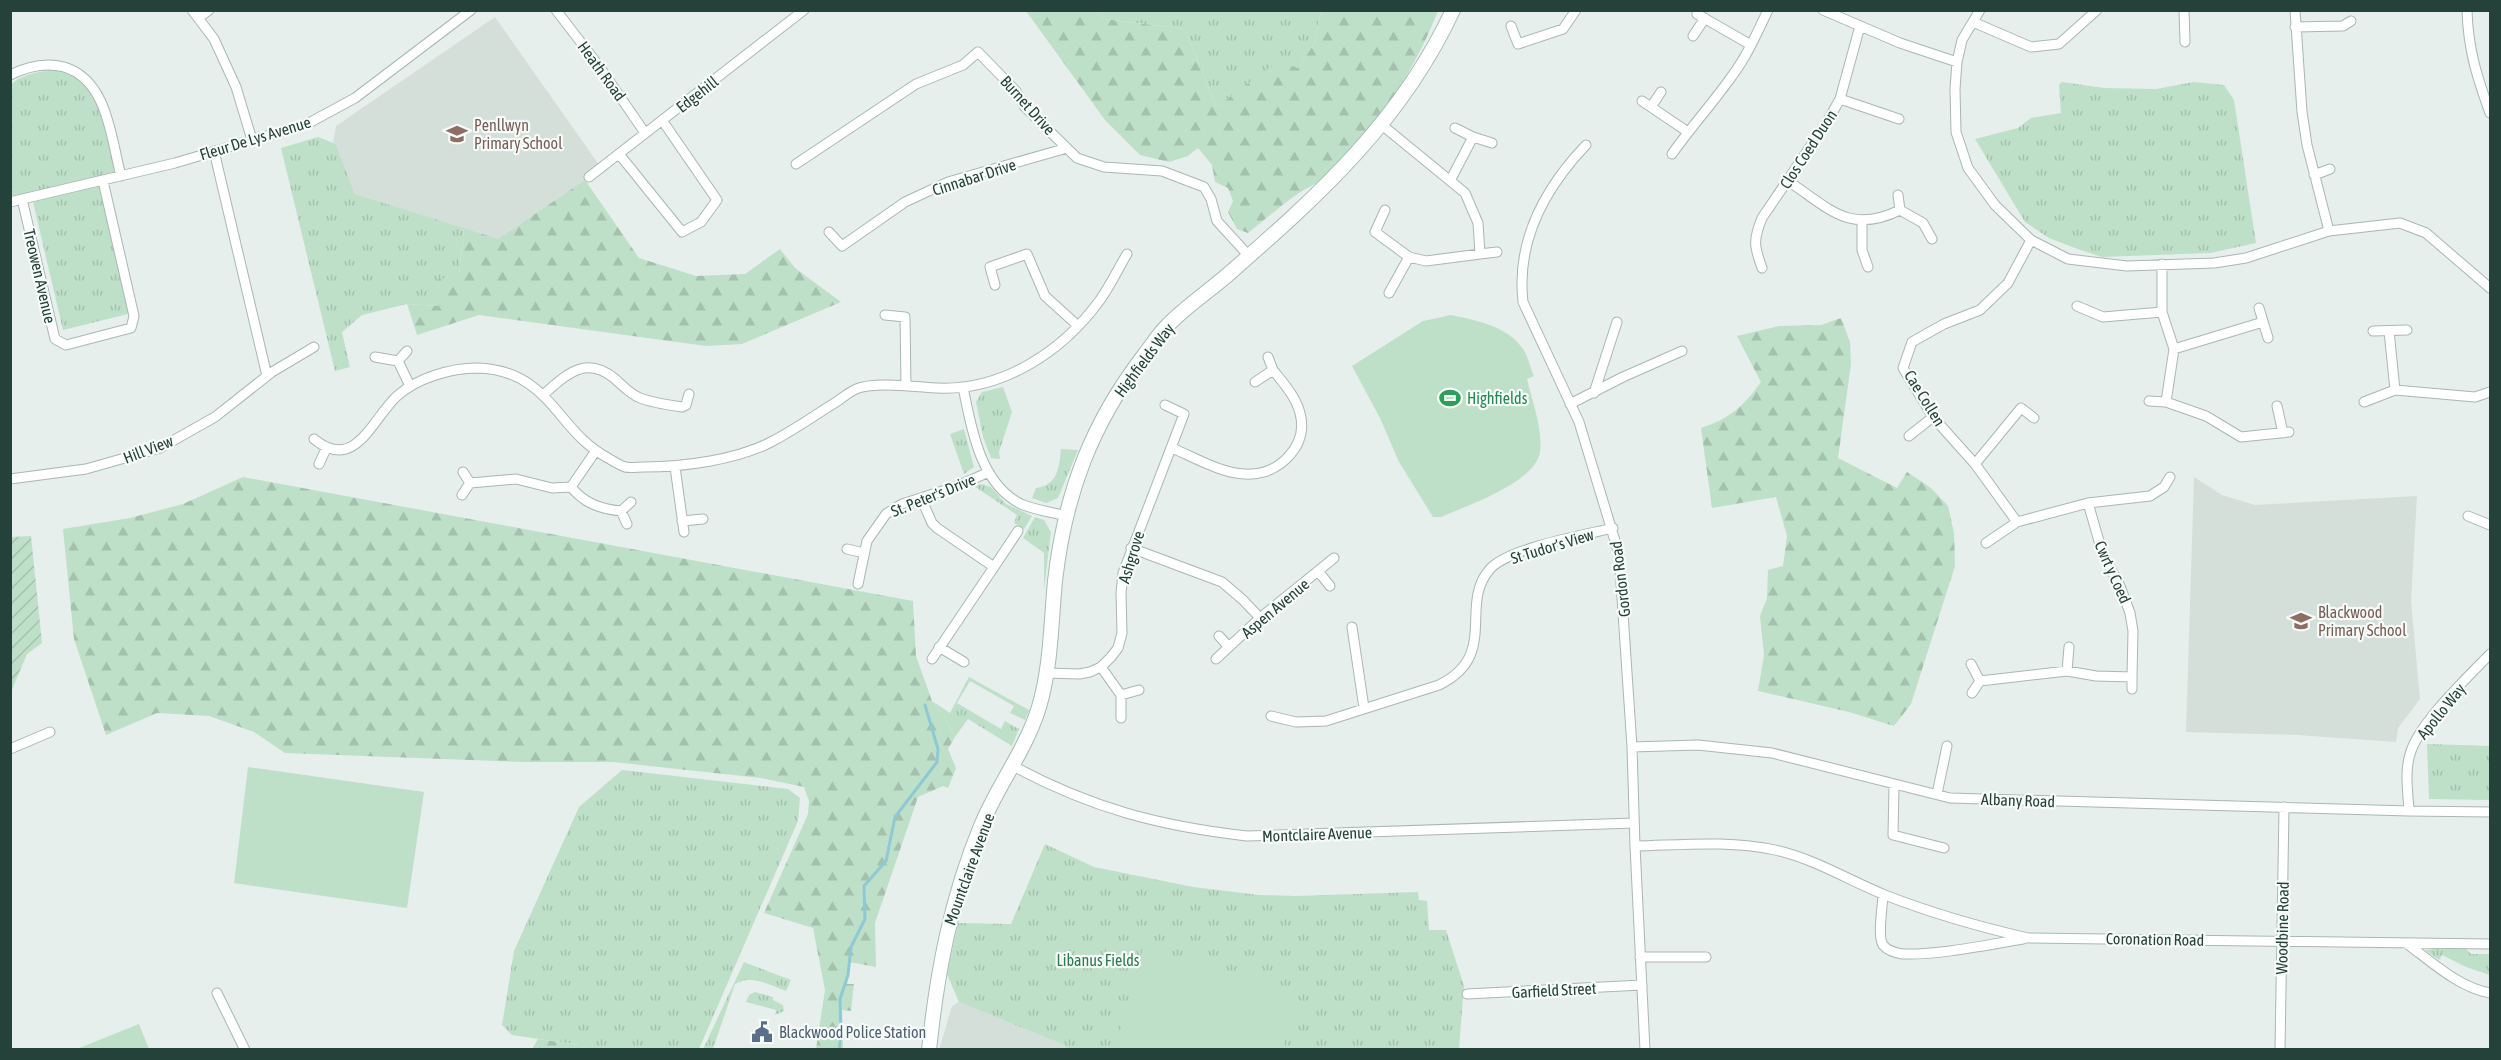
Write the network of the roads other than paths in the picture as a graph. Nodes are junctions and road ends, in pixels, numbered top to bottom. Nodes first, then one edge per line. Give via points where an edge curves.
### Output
1 (208, 10) edge
2 (471, 10) edge
3 (556, 10) edge
4 (804, 10) edge
5 (1453, 10) edge
6 (1576, 10) edge
7 (1768, 10) edge
8 (1980, 10) edge
9 (2097, 10) edge
10 (2184, 10) edge
11 (2295, 10) edge
12 (2467, 10) edge
13 (1824, 11) edge
14 (195, 14) edge
15 (2351, 21) dead end
16 (1973, 22) junction
17 (1511, 26) dead end
18 (1860, 26) junction
19 (2295, 27) junction
20 (1693, 36) dead end
21 (2185, 42) dead end
22 (1751, 45) junction
23 (1957, 62) junction
24 (10, 75) edge
25 (1661, 92) dead end
26 (1840, 99) junction
27 (1642, 101) dead end
28 (1652, 107) junction
29 (2490, 113) edge
30 (1899, 119) dead end
31 (663, 120) junction
32 (1382, 125) junction
33 (1455, 128) dead end
34 (1688, 132) junction
35 (645, 133) junction
36 (1473, 137) junction
37 (252, 140) junction
38 (1492, 143) dead end
39 (1586, 144) dead end
40 (1067, 148) junction
41 (214, 151) junction
42 (619, 154) junction
43 (1672, 154) dead end
44 (796, 164) dead end
45 (2330, 169) dead end
46 (2314, 174) junction
47 (121, 176) junction
48 (589, 177) dead end
49 (1451, 179) junction
50 (103, 181) junction
51 (1788, 181) junction
52 (1898, 195) dead end
53 (22, 199) junction
54 (10, 202) edge
55 (1385, 210) dead end
56 (1900, 210) junction
57 (1862, 221) junction
58 (2329, 231) junction
59 (830, 232) dead end
60 (1932, 239) dead end
61 (2031, 240) junction
62 (1497, 252) dead end
63 (1127, 254) dead end
64 (1480, 254) junction
65 (1249, 256) junction
66 (1409, 256) junction
67 (2162, 264) junction
68 (1868, 267) dead end
69 (1762, 268) dead end
70 (995, 285) dead end
71 (2490, 288) edge
72 (1389, 293) dead end
73 (2077, 306) dead end
74 (2259, 308) dead end
75 (2162, 312) junction
76 (885, 315) dead end
77 (1617, 322) dead end
78 (2263, 322) junction
79 (1077, 325) junction
80 (2407, 330) dead end
81 (2373, 331) dead end
82 (2389, 331) junction
83 (2268, 338) dead end
84 (314, 347) dead end
85 (2174, 350) junction
86 (407, 351) dead end
87 (1682, 351) dead end
88 (375, 357) dead end
89 (1268, 357) dead end
90 (398, 361) junction
91 (1273, 370) junction
92 (267, 376) junction
93 (1255, 382) dead end
94 (906, 385) junction
95 (410, 386) junction
96 (963, 387) junction
97 (2395, 390) junction
98 (2490, 392) edge
99 (1594, 393) junction
100 (544, 394) junction
101 (689, 394) dead end
102 (2149, 401) dead end
103 (2166, 402) junction
104 (2364, 402) dead end
105 (1570, 404) junction
106 (1165, 405) dead end
107 (2277, 406) dead end
108 (1932, 417) junction
109 (2034, 418) dead end
110 (1909, 436) dead end
111 (314, 439) dead end
112 (326, 448) junction
113 (1172, 448) junction
114 (595, 452) junction
115 (319, 464) dead end
116 (1975, 464) junction
117 (675, 467) junction
118 (462, 472) dead end
119 (989, 472) junction
120 (2170, 477) dead end
121 (10, 479) edge
122 (470, 483) junction
123 (571, 487) junction
124 (462, 495) dead end
125 (921, 498) junction
126 (631, 502) dead end
127 (2088, 503) junction
128 (621, 511) junction
129 (1066, 516) junction
130 (2468, 516) dead end
131 (703, 519) dead end
132 (682, 521) junction
133 (2017, 522) junction
134 (627, 524) dead end
135 (2490, 525) edge
136 (1612, 528) junction
137 (1017, 531) dead end
138 (684, 532) dead end
139 (1986, 543) dead end
140 (1131, 548) junction
141 (847, 549) dead end
142 (864, 553) junction
143 (1334, 558) dead end
144 (993, 567) junction
145 (1318, 571) junction
146 (858, 584) dead end
147 (1330, 586) dead end
148 (1260, 618) junction
149 (1352, 627) dead end
150 (1219, 636) dead end
151 (939, 647) junction
152 (1229, 647) junction
153 (2069, 647) dead end
154 (2489, 656) edge
155 (932, 659) dead end
156 (1216, 659) dead end
157 (964, 662) dead end
158 (1971, 664) dead end
159 (1101, 667) junction
160 (2067, 671) junction
161 (1047, 673) junction
162 (2132, 677) junction
163 (1980, 681) junction
164 (2132, 689) dead end
165 (1139, 690) dead end
166 (1972, 693) dead end
167 (1121, 694) junction
168 (1364, 708) junction
169 (1271, 717) dead end
170 (1121, 718) dead end
171 (50, 732) dead end
172 (1947, 746) dead end
173 (1632, 747) junction
174 (10, 749) edge
175 (1012, 766) junction
176 (1894, 785) junction
177 (1937, 795) junction
178 (2284, 807) junction
179 (2409, 812) junction
180 (2490, 812) edge
181 (1634, 823) junction
182 (1635, 846) junction
183 (1944, 848) dead end
184 (1883, 894) junction
185 (2028, 938) junction
186 (2282, 940) junction
187 (2405, 943) junction
188 (2490, 944) edge
189 (1641, 957) junction
190 (1706, 957) dead end
191 (1642, 985) junction
192 (217, 993) dead end
193 (2490, 993) edge
194 (1467, 994) dead end
195 (245, 1050) edge
196 (929, 1050) edge
197 (1645, 1050) edge
198 (2280, 1050) edge

1 - 14 street
2 - 37 street, Fleur De Lys Avenue via 355,98 307,124
3 - 35 street, Heath Road
4 - 31 street, Edgehill
5 - 32 main road, Highfields Way via 1412,84
6 - 17 street via 1563,29 1518,44
7 - 22 street
8 - 16 street
9 - 16 street via 2059,44 2031,47
10 - 21 street
11 - 19 street
12 - 29 street via 2470,50
13 - 18 street
14 - 37 street via 214,39 236,87
15 - 19 street via 2343,27
16 - 23 street via 1962,40
18 - 23 street
18 - 26 street, Clos Coed Duon
19 - 46 street via 2302,112
20 - 22 street via 1701,16
22 - 34 street
23 - 61 street via 1956,132 1968,168 1995,205
24 - 47 street via 37,65 56,65 84,76 102,104
25 - 28 street
26 - 30 street
26 - 51 street, Clos Coed Duon
27 - 28 street
28 - 34 street
31 - 35 street, Edgehill
31 - 42 street via 717,200 701,222 682,232
32 - 49 street
32 - 65 main road, Highfields Way via 1326,186
33 - 36 street
34 - 43 street
35 - 42 street, Edgehill
36 - 38 street
36 - 49 street
37 - 41 street, Fleur De Lys Avenue
39 - 105 street, Gordon Road via 1547,192 1539,208 1521,282 1523,302
40 - 44 street, Burnet Drive via 978,52 963,65 916,84
40 - 59 street, Cinnabar Drive via 948,182 905,202 842,246
40 - 65 street, Burnet Drive via 1077,158 1104,167 1162,171 1204,188 1217,221
41 - 47 street, Fleur De Lys Avenue
41 - 92 street
42 - 48 street, Edgehill
45 - 46 street
46 - 58 street
47 - 50 street, Fleur De Lys Avenue
49 - 64 street via 1473,208
50 - 53 street, Fleur De Lys Avenue
50 - 53 street, Treowen Avenue via 134,316 131,328 66,345 55,339
51 - 57 street via 1845,219
51 - 69 street, Clos Coed Duon via 1756,233 1754,246
52 - 56 street
53 - 54 street, Fleur De Lys Avenue
55 - 66 street via 1375,232
56 - 57 street via 1883,219
56 - 60 street via 1923,224
57 - 68 street via 1862,250
58 - 67 street via 2246,258
58 - 71 street via 2400,223 2414,227
61 - 67 street via 2068,259 2127,266
61 - 108 street, Cae Collen via 2008,283 1980,310 1912,342 1903,368
62 - 64 street
63 - 79 street via 1100,300
64 - 66 street via 1426,261
65 - 129 main road, Highfields Way via 1167,326 1124,382 1082,460
66 - 72 street
67 - 75 street
70 - 79 street via 990,267 1027,254 1045,296
73 - 75 street via 2103,317
74 - 78 street
75 - 85 street
76 - 94 street via 905,317
77 - 99 street
78 - 83 street
78 - 85 street
79 - 96 street via 1059,345 1033,363 989,382
80 - 82 street
81 - 82 street
82 - 97 street
84 - 92 street, Hill View
85 - 103 street
86 - 90 street
87 - 99 street
88 - 90 street
89 - 91 street
90 - 95 street
91 - 93 street
91 - 113 street via 1289,391 1301,419 1295,447 1277,467 1263,473 1238,474
92 - 121 street, Hill View via 215,417 160,448 86,469
94 - 96 street
94 - 117 street via 858,388 769,443 723,458
95 - 100 street via 459,368 481,368 517,377
95 - 112 street via 384,410 362,440 334,451
96 - 119 street via 975,441
97 - 98 street via 2465,397
97 - 104 street
99 - 105 street
100 - 101 street via 568,374 584,368 601,371 640,398 656,402 682,407
100 - 114 street
102 - 103 street
103 - 107 street via 2206,416 2241,437 2286,433
105 - 136 street, Gordon Road
106 - 113 street, Ashgrove via 1184,414
108 - 110 street
108 - 116 street, Cae Collen
109 - 116 street via 2021,408
111 - 112 street
112 - 115 street
113 - 140 street, Ashgrove
114 - 117 street via 625,467
114 - 123 street
116 - 133 street, Cae Collen
117 - 132 street
118 - 122 street
119 - 125 street, St. Peter's Drive
119 - 129 street via 1012,498 1035,509
120 - 127 street via 2164,487 2150,496
122 - 123 street via 516,479 552,488
122 - 124 street
123 - 128 street via 587,502
125 - 142 street, St. Peter's Drive via 886,513 867,541
125 - 144 street via 932,523
126 - 128 street
127 - 133 street
127 - 162 street, Cwrt y Coed via 2103,555 2130,613
128 - 134 street
129 - 161 main road, Highfields Way
130 - 135 street
131 - 132 street
132 - 138 street
133 - 139 street
136 - 168 street, St Tudor's View via 1517,553 1491,569 1477,600 1475,642 1463,668 1439,685
136 - 173 street, Gordon Road via 1622,573
137 - 144 street
140 - 148 street via 1222,582
140 - 159 street, Ashgrove via 1120,593 1121,640
141 - 142 street
142 - 146 street, St. Peter's Drive
143 - 145 street, Aspen Avenue
144 - 151 street
145 - 147 street
145 - 148 street, Aspen Avenue
148 - 152 street, Aspen Avenue
149 - 168 street
150 - 152 street
151 - 155 street
151 - 157 street
152 - 156 street, Aspen Avenue
153 - 160 street
154 - 179 street, Apollo Way via 2419,735 2407,770
158 - 163 street
159 - 161 street via 1079,674
159 - 167 street
160 - 162 street
160 - 163 street
161 - 175 main road, Highfields Way via 1038,711
162 - 164 street, Cwrt y Coed
163 - 166 street
165 - 167 street
167 - 170 street
168 - 169 street, St Tudor's View via 1326,721 1296,722
171 - 174 street
172 - 177 street
173 - 176 street, Albany Road via 1731,747 1812,762
173 - 181 street, Gordon Road
175 - 181 street, Montclaire Avenue via 1117,812 1190,830 1247,836
175 - 196 main road, Mountclaire Avenue via 978,835 954,902 938,976
176 - 177 street, Albany Road
176 - 183 street via 1893,835
177 - 178 street, Albany Road via 2051,802
178 - 179 street, Albany Road
178 - 186 street, Woodbine Road
179 - 180 street, Albany Road
181 - 182 street, Gordon Road
182 - 184 street, Coronation Road via 1727,843 1776,850 1833,869
182 - 189 street, Gordon Road
184 - 185 street, Coronation Road
184 - 185 street, Coronation Road via 1880,939 1892,951 1902,954 1958,949
185 - 186 street, Coronation Road
186 - 187 street, Coronation Road
186 - 198 street, Woodbine Road
187 - 188 street, Coronation Road
187 - 193 street via 2454,978
189 - 190 street
189 - 191 street, Gordon Road
191 - 194 street, Garfield Street
191 - 197 street, Gordon Road
192 - 195 street

